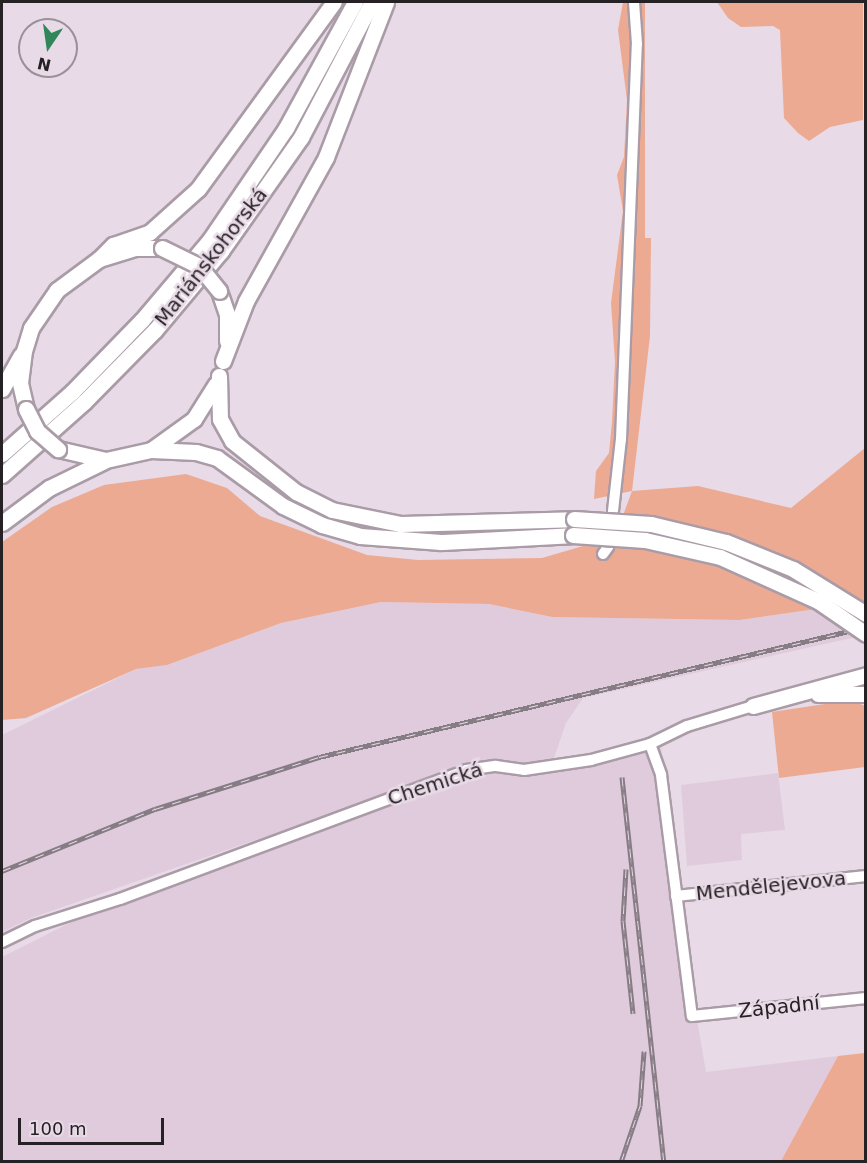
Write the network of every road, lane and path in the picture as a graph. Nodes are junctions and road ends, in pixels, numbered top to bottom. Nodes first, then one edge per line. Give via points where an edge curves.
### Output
1 (334, 2) edge
2 (355, 2) edge
3 (372, 2) edge
4 (386, 2) edge
5 (634, 2) edge
6 (99, 258) junction
7 (24, 351) junction
8 (223, 361) junction
9 (219, 376) junction
10 (2, 388) edge
11 (152, 450) junction
12 (2, 454) edge
13 (106, 460) junction
14 (2, 475) edge
15 (613, 511) dead end
16 (2, 523) edge
17 (866, 614) edge
18 (866, 634) edge
19 (866, 675) edge
20 (866, 694) edge
21 (753, 706) junction
22 (651, 744) junction
23 (866, 876) edge
24 (676, 896) junction
25 (2, 942) edge
26 (866, 998) edge

1 - 6 main road via 198,189 150,232 113,245
2 - 12 main road, Mariánskohorská via 286,128 209,241 134,328
3 - 14 main road, Mariánskohorská via 301,137 221,251 155,330 84,402
4 - 8 main road via 326,157 246,301
5 - 15 street via 637,44 621,439
6 - 7 main road via 57,290 31,328
6 - 8 main road, bridge via 136,248 162,248 199,266 219,291 228,327
7 - 10 main road
7 - 13 main road, bridge via 20,383 26,409 37,431 58,449
8 - 9 main road
9 - 11 main road via 200,411 176,435
9 - 17 main road, bridge via 219,419 232,441 296,492 332,510 400,524 574,519 651,524 726,542 793,569
11 - 13 main road
11 - 18 main road, bridge via 196,452 217,458 283,506 322,525 360,536 417,542 573,535 645,540 720,557 818,601
13 - 16 main road via 49,488
19 - 21 main road
20 - 21 main road via 815,694
21 - 22 street, Chemická via 687,726
22 - 24 street via 662,775
22 - 25 street, Chemická via 591,760 524,770 496,766 466,770 120,899 35,926
23 - 24 street, Mendělejevova
24 - 26 street, Západní via 692,1016

